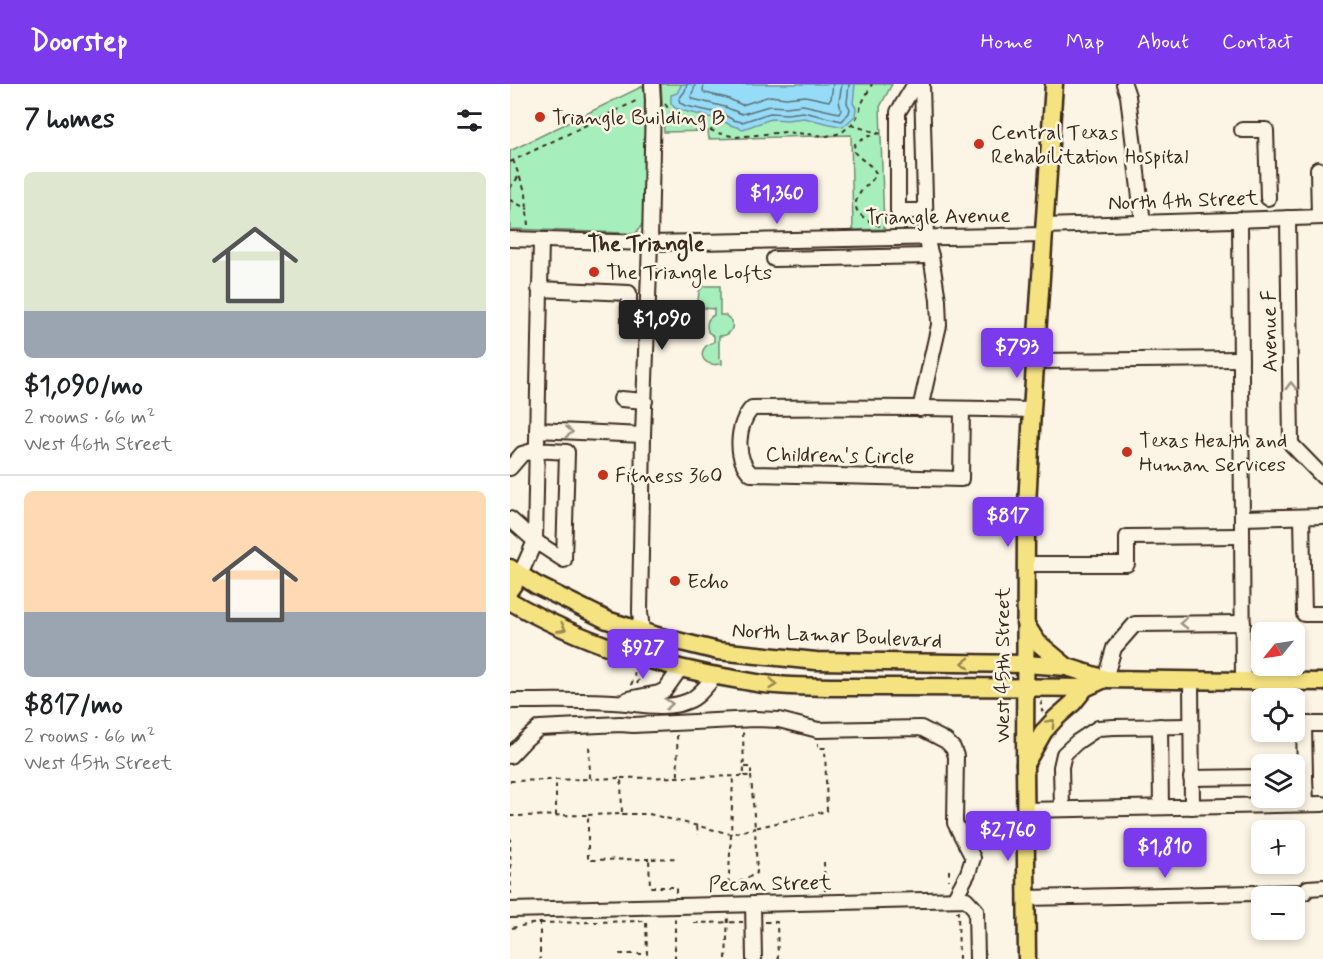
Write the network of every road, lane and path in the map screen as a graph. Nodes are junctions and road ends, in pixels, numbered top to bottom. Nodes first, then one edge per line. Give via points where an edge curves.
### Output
1 (652, 84) edge
2 (872, 84) edge
3 (915, 84) edge
4 (922, 84) edge
5 (1054, 84) edge
6 (1124, 84) edge
7 (638, 100) dead end
8 (663, 101) dead end
9 (851, 125) junction
10 (1242, 130) dead end
11 (511, 161) edge
12 (1318, 169) dead end
13 (519, 176) junction
14 (510, 188) edge
15 (1268, 198) dead end
16 (510, 200) edge
17 (528, 209) junction
18 (925, 211) junction
19 (1321, 217) edge
20 (1288, 218) junction
21 (1240, 219) junction
22 (1143, 223) junction
23 (528, 225) dead end
24 (883, 228) dead end
25 (1044, 230) junction
26 (926, 238) junction
27 (510, 240) edge
28 (541, 240) junction
29 (651, 243) junction
30 (931, 256) junction
31 (774, 259) dead end
32 (539, 290) junction
33 (647, 324) junction
34 (1241, 359) junction
35 (1035, 361) junction
36 (621, 399) dead end
37 (645, 401) junction
38 (920, 409) junction
39 (962, 409) junction
40 (1032, 410) junction
41 (537, 430) junction
42 (644, 435) junction
43 (536, 450) junction
44 (510, 468) edge
45 (1323, 477) edge
46 (1323, 516) edge
47 (1302, 517) junction
48 (1242, 518) junction
49 (510, 519) edge
50 (1242, 536) junction
51 (535, 541) junction
52 (1025, 564) junction
53 (515, 572) edge
54 (510, 589) edge
55 (510, 601) edge
56 (1323, 614) edge
57 (1025, 623) junction
58 (1243, 623) junction
59 (639, 627) junction
60 (718, 651) junction
61 (635, 661) dead end
62 (1025, 664) junction
63 (1067, 667) junction
64 (680, 669) junction
65 (715, 676) junction
66 (1105, 679) junction
67 (1191, 680) junction
68 (1243, 680) junction
69 (1323, 682) edge
70 (630, 686) dead end
71 (1025, 687) junction
72 (1085, 687) junction
73 (1044, 698) dead end
74 (510, 701) edge
75 (614, 702) junction
76 (1045, 714) dead end
77 (1323, 724) edge
78 (743, 726) dead end
79 (1160, 726) junction
80 (1190, 726) junction
81 (677, 735) dead end
82 (818, 741) dead end
83 (589, 742) dead end
84 (1302, 754) edge
85 (510, 756) edge
86 (1024, 765) junction
87 (744, 767) junction
88 (733, 776) junction
89 (744, 776) junction
90 (751, 776) junction
91 (678, 777) junction
92 (1251, 777) edge
93 (621, 778) junction
94 (1191, 778) junction
95 (590, 779) junction
96 (556, 780) junction
97 (510, 781) edge
98 (1305, 800) edge
99 (1306, 804) junction
100 (1323, 804) edge
101 (1161, 807) junction
102 (1192, 807) junction
103 (1062, 809) junction
104 (1025, 810) junction
105 (622, 814) junction
106 (588, 815) junction
107 (510, 816) edge
108 (556, 816) junction
109 (697, 826) junction
110 (755, 828) junction
111 (731, 834) junction
112 (698, 835) dead end
113 (510, 837) edge
114 (649, 858) junction
115 (679, 858) dead end
116 (824, 862) dead end
117 (729, 887) junction
118 (1323, 887) edge
119 (1305, 892) joint
120 (728, 893) dead end
121 (1251, 893) edge
122 (511, 894) edge
123 (825, 894) dead end
124 (1323, 895) edge
125 (676, 896) dead end
126 (1026, 898) junction
127 (753, 904) junction
128 (953, 906) junction
129 (728, 914) dead end
130 (511, 915) edge
131 (675, 915) dead end
132 (748, 922) dead end
133 (765, 922) dead end
134 (540, 923) junction
135 (694, 923) dead end
136 (728, 923) junction
137 (511, 928) edge
138 (540, 959) edge
139 (620, 959) edge
140 (675, 959) edge
141 (726, 959) edge
142 (754, 959) edge
143 (778, 959) edge
144 (959, 959) edge
145 (977, 959) edge
146 (1028, 959) edge

1 - 29 street
2 - 9 path
3 - 18 street via 898,112 898,211
4 - 18 street
5 - 25 main road, West 45th Street
6 - 22 street
7 - 11 path
8 - 9 path via 679,120 736,137 785,132 828,136
9 - 24 path via 882,133 868,136 855,144 853,150 876,173 859,195 855,208 862,217
10 - 15 street via 1266,130
11 - 13 path
12 - 19 street
13 - 14 path
13 - 17 path
16 - 17 path
17 - 23 path
18 - 26 street
19 - 20 street, North 4th Street
20 - 21 street, North 4th Street
45 -> 20 street, Avenue F via 1292,444
21 - 22 street, North 4th Street
21 - 34 street
22 - 25 street, North 4th Street
25 - 26 street, Triangle Avenue
25 - 35 main road, West 45th Street
26 - 29 street, Triangle Avenue
26 - 30 street
27 - 28 street, Triangle Avenue
28 - 29 street, Triangle Avenue
28 - 32 street
29 - 33 street
30 - 31 street
30 - 38 street via 939,325
32 - 33 street via 629,293 629,324
32 - 41 street
33 - 37 street
34 - 35 street
34 - 48 street
35 - 40 main road, West 45th Street
36 - 37 street
37 - 42 street
38 - 39 street, Children's Circle
38 - 39 street, Children's Circle via 752,408 742,423 741,458 751,474 961,479
39 - 40 street, Children's Circle
40 - 52 main road, West 45th Street
41 -> 42 street
41 - 43 street
42 - 59 street via 647,565
43 - 44 street via 522,454
43 - 51 street
43 - 51 street via 567,452 564,560
46 - 47 street
47 - 48 street
47 - 56 street via 1304,614
48 - 50 street
49 - 51 street
50 - 52 street via 1127,537 1127,564
50 - 58 street
51 - 53 street
52 - 57 main road, West 45th Street
53 - 54 main road
53 - 59 main road, North Lamar Boulevard via 607,620
55 -> 64 main road, North Lamar Boulevard via 568,631
57 - 62 main road, West 45th Street
57 - 63 main road via 1037,642
58 -> 66 street via 1135,624 1114,648
58 - 68 street
59 - 60 main road, North Lamar Boulevard
62 -> 60 main road, North Lamar Boulevard via 816,661
60 - 64 main road via 694,659
61 - 70 path
62 - 63 main road, North Lamar Boulevard
62 - 71 main road, West 45th Street
63 - 66 main road, North Lamar Boulevard
64 - 65 main road, North Lamar Boulevard
64 - 75 street via 665,690
65 -> 71 main road, North Lamar Boulevard via 776,685
75 -> 65 street via 645,706 683,703 697,696
66 - 67 main road, North Lamar Boulevard
66 - 72 main road, North Lamar Boulevard
67 - 68 main road, North Lamar Boulevard
67 - 80 street
68 - 69 main road, North Lamar Boulevard
71 - 72 main road, North Lamar Boulevard
71 - 86 main road, West 45th Street
86 -> 72 main road via 1044,731
73 - 76 path via 1041,707
74 - 75 street
77 - 84 street via 1304,724
78 - 87 path
79 - 80 street
79 - 101 street
79 - 103 street via 1098,728 1077,742 1064,754 1061,767
80 - 94 street
81 - 91 path
82 - 110 path via 818,748 825,748 827,811
83 - 95 path
85 - 128 street via 539,728 755,719 779,720 818,730 921,728 946,741 956,756 955,823 973,858
86 - 104 main road, West 45th Street
87 - 89 path
87 - 90 path via 751,767
88 - 89 path
88 - 91 path
88 - 111 path
89 - 90 path
90 - 110 path
91 - 93 path
92 - 94 street
93 - 95 path
93 - 105 path
94 - 102 street
95 - 96 path
96 - 97 path
96 - 108 path
98 - 99 street
99 - 100 street
99 - 102 street
101 - 102 street
101 - 103 street
103 - 104 street
104 - 126 main road, West 45th Street
105 - 106 path
105 - 109 path via 650,814
106 - 108 path
106 - 114 path via 588,860
107 - 108 path
109 - 111 path
109 - 112 path
110 - 111 path
110 - 117 path via 757,873
111 - 117 path
113 - 122 path
114 - 115 path
114 - 125 path via 650,887 676,887
116 - 123 path
117 - 120 path
118 - 119 street via 1308,888
119 - 124 street
121 - 126 street
126 - 146 main road, West 45th Street
127 - 128 street, Pecan Street
127 - 130 street, Pecan Street
127 - 142 street
128 - 144 path via 958,912
128 - 145 street via 966,899 976,910
129 - 136 path
130 - 137 path
131 - 140 path
132 - 136 path
133 - 143 path via 777,922
134 - 137 path
134 - 138 path
134 - 139 path via 646,921 647,954 620,954
135 - 136 path
136 - 141 path

